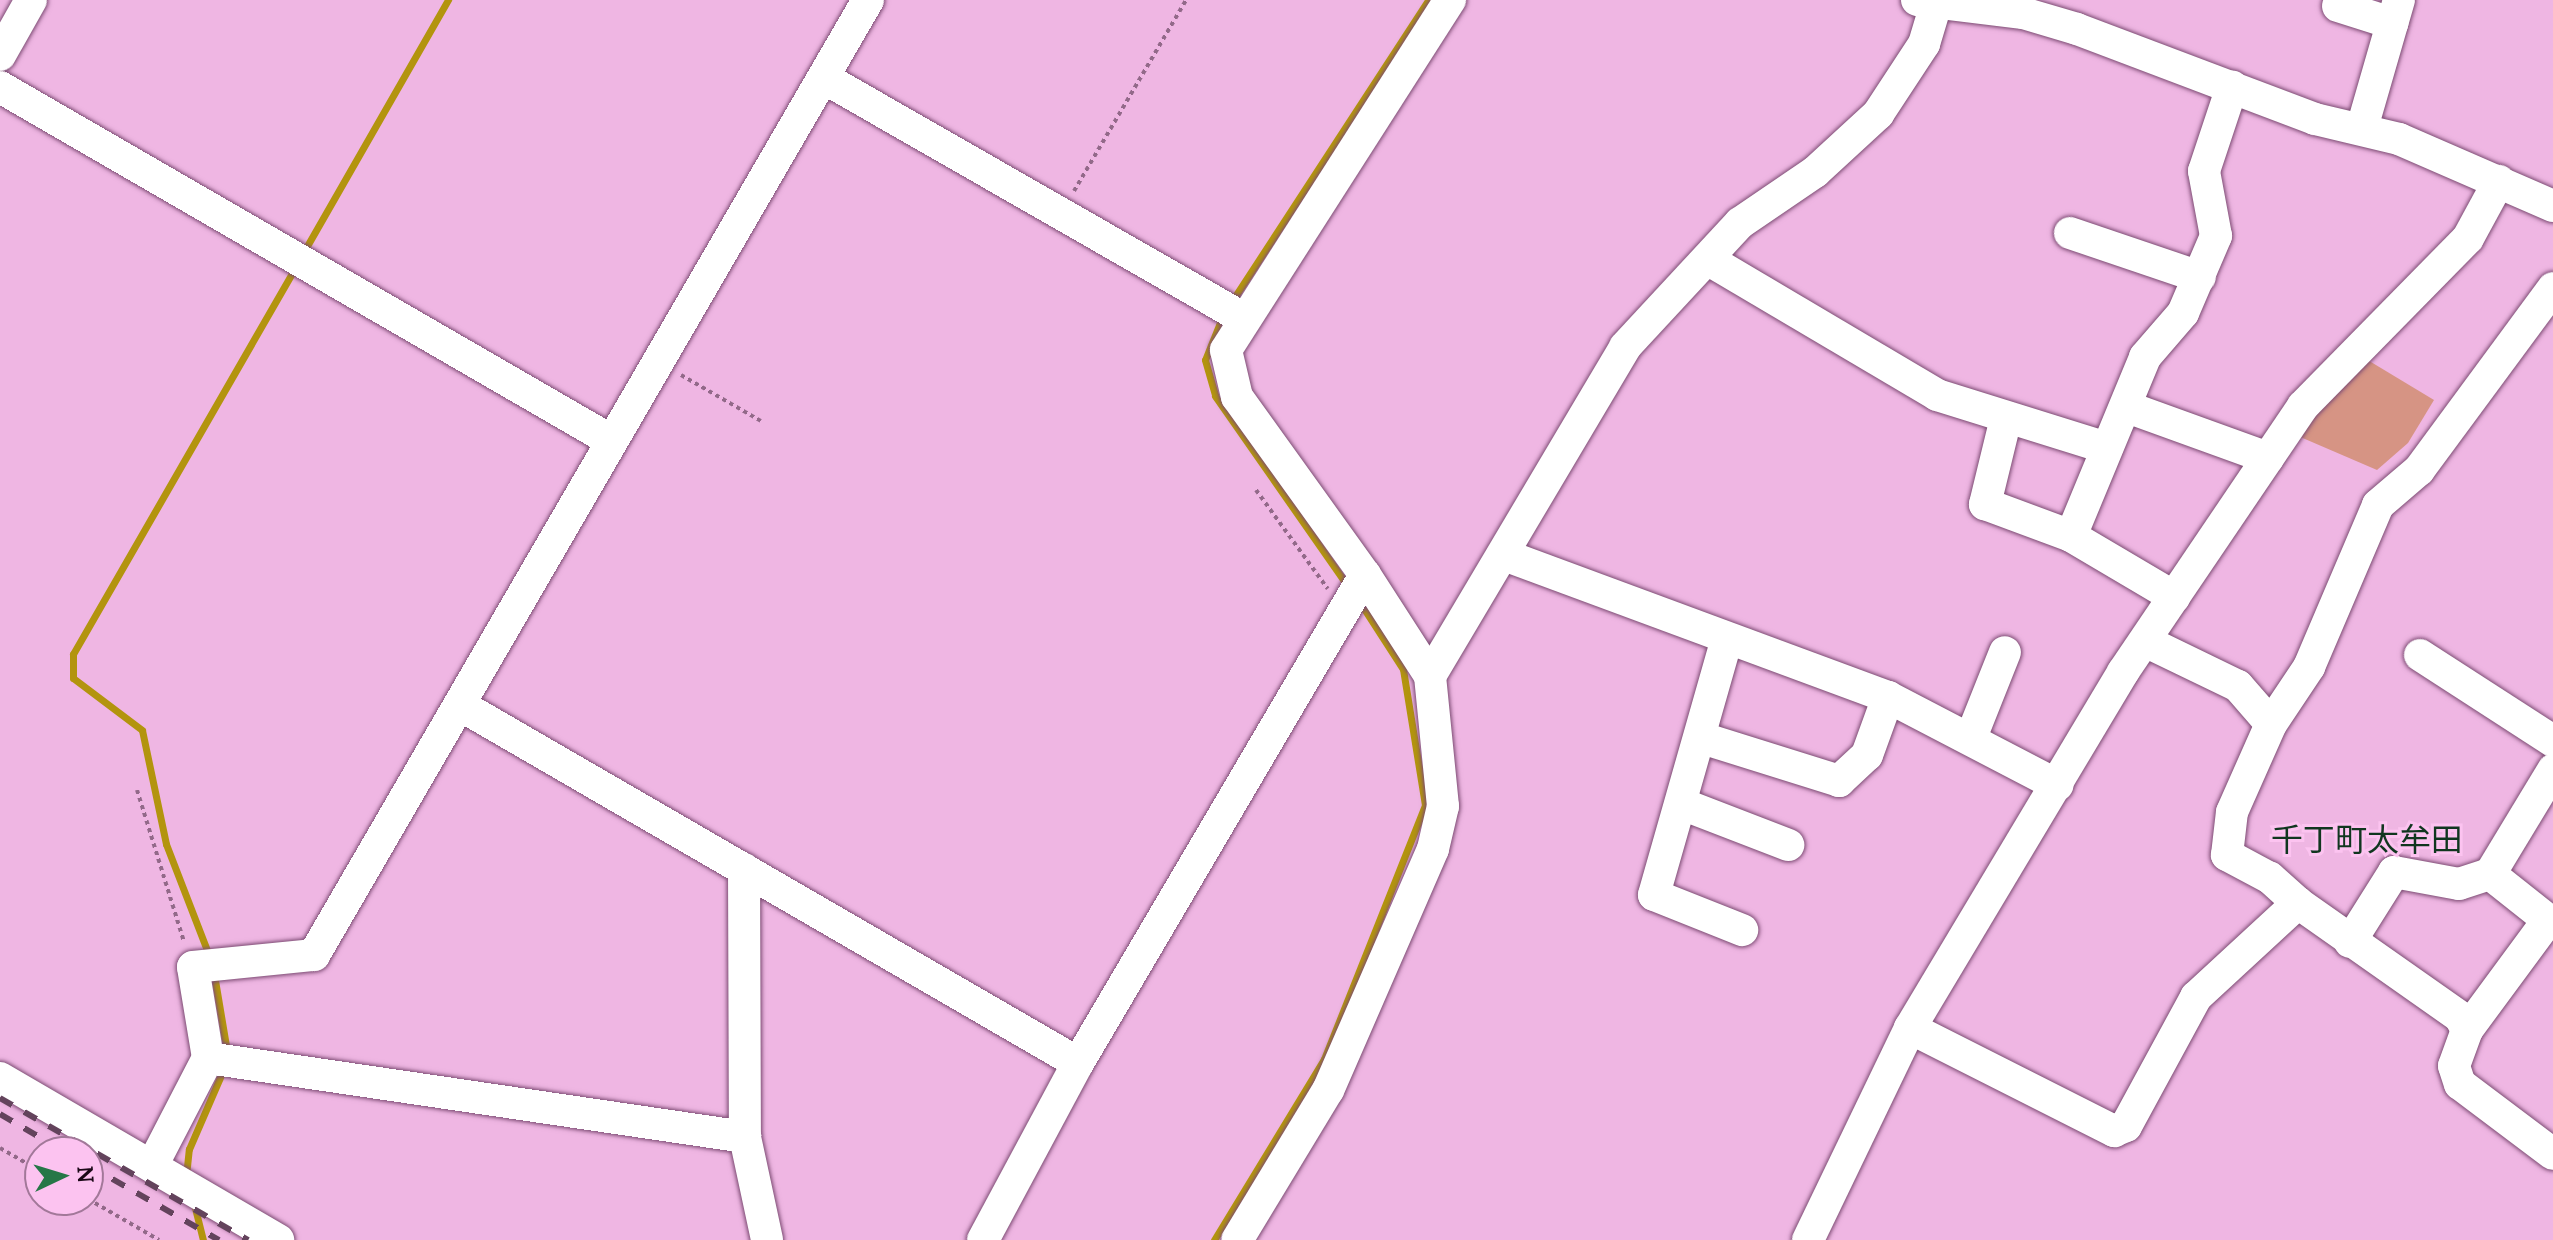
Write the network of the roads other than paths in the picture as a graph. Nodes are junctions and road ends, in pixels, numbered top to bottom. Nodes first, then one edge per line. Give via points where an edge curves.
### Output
1 (31, 0) edge
2 (868, 0) edge
3 (1450, 0) edge
4 (1926, 2) edge
5 (2026, 6) edge
6 (2338, 6) dead end
7 (2396, 11) edge
8 (0, 55) edge
9 (824, 78) junction
10 (0, 87) edge
11 (2232, 87) junction
12 (2362, 128) junction
13 (2499, 181) junction
14 (2553, 206) edge
15 (2070, 233) dead end
16 (1709, 260) junction
17 (2200, 277) junction
18 (2553, 288) edge
19 (1232, 312) junction
20 (2127, 407) junction
21 (2006, 418) junction
22 (612, 441) junction
23 (2107, 448) junction
24 (2268, 458) junction
25 (2071, 536) junction
26 (1507, 556) junction
27 (1353, 594) junction
28 (2174, 597) junction
29 (2145, 641) junction
30 (1726, 642) junction
31 (2005, 652) dead end
32 (2420, 655) dead end
33 (1430, 676) junction
34 (1888, 697) junction
35 (460, 705) junction
36 (2271, 724) junction
37 (1972, 735) junction
38 (1702, 738) junction
39 (2553, 741) edge
40 (2553, 770) edge
41 (2057, 785) junction
42 (1682, 804) junction
43 (1788, 845) dead end
44 (744, 869) junction
45 (2490, 874) junction
46 (2298, 903) junction
47 (1742, 930) dead end
48 (2350, 942) junction
49 (1910, 1028) junction
50 (2467, 1030) junction
51 (222, 1060) junction
52 (1078, 1063) junction
53 (0, 1078) edge
54 (745, 1137) junction
55 (2553, 1154) edge
56 (160, 1171) junction
57 (278, 1240) edge
58 (767, 1240) edge
59 (983, 1240) edge
60 (1237, 1240) edge
61 (1808, 1240) edge

1 - 8 street
2 - 9 street
3 - 19 street
4 - 5 street
4 - 16 street via 1924,44 1878,114 1815,172 1740,223
5 - 11 street
6 - 7 street
7 - 12 street
9 - 19 street
9 - 22 street
10 - 22 street
11 - 12 street
11 - 17 street via 2204,171 2216,236
12 - 13 street
13 - 14 street
13 - 24 street via 2468,238 2303,406
15 - 17 street
16 - 21 street via 1937,395
16 - 26 street via 1603,377
17 - 20 street via 2183,313 2145,357
18 - 36 street via 2419,470 2378,505 2309,667
19 - 27 street via 1226,350 1237,397
20 - 23 street
20 - 24 street
21 - 23 street via 2021,416
21 - 25 street via 1985,504
22 - 35 street
23 - 25 street
24 - 28 street
25 - 28 street
26 - 30 street
26 - 33 street
27 - 33 street
27 - 52 street
28 - 29 street
29 - 36 street via 2238,686
29 - 41 street
30 - 34 street
30 - 38 street
31 - 37 street
32 - 39 street
33 - 60 street via 1443,806 1433,849 1328,1090
34 - 37 street
34 - 38 street via 1867,755 1839,781
35 - 44 street
35 - 51 street via 314,955 207,963
36 - 46 street via 2232,812 2227,855 2270,878
37 - 41 street
38 - 42 street
40 - 45 street
41 - 49 street
42 - 43 street
42 - 47 street via 1654,895
44 - 52 street
44 - 54 street
45 - 48 street via 2459,884 2394,872
45 - 50 street via 2548,920
46 - 48 street
46 - 49 street via 2196,997 2126,1126 2114,1131
48 - 50 street via 2460,1017
49 - 61 street
50 - 55 street via 2454,1066 2460,1084
51 - 54 street
51 - 56 street
52 - 59 street
53 - 56 street
54 - 58 street
56 - 57 street

